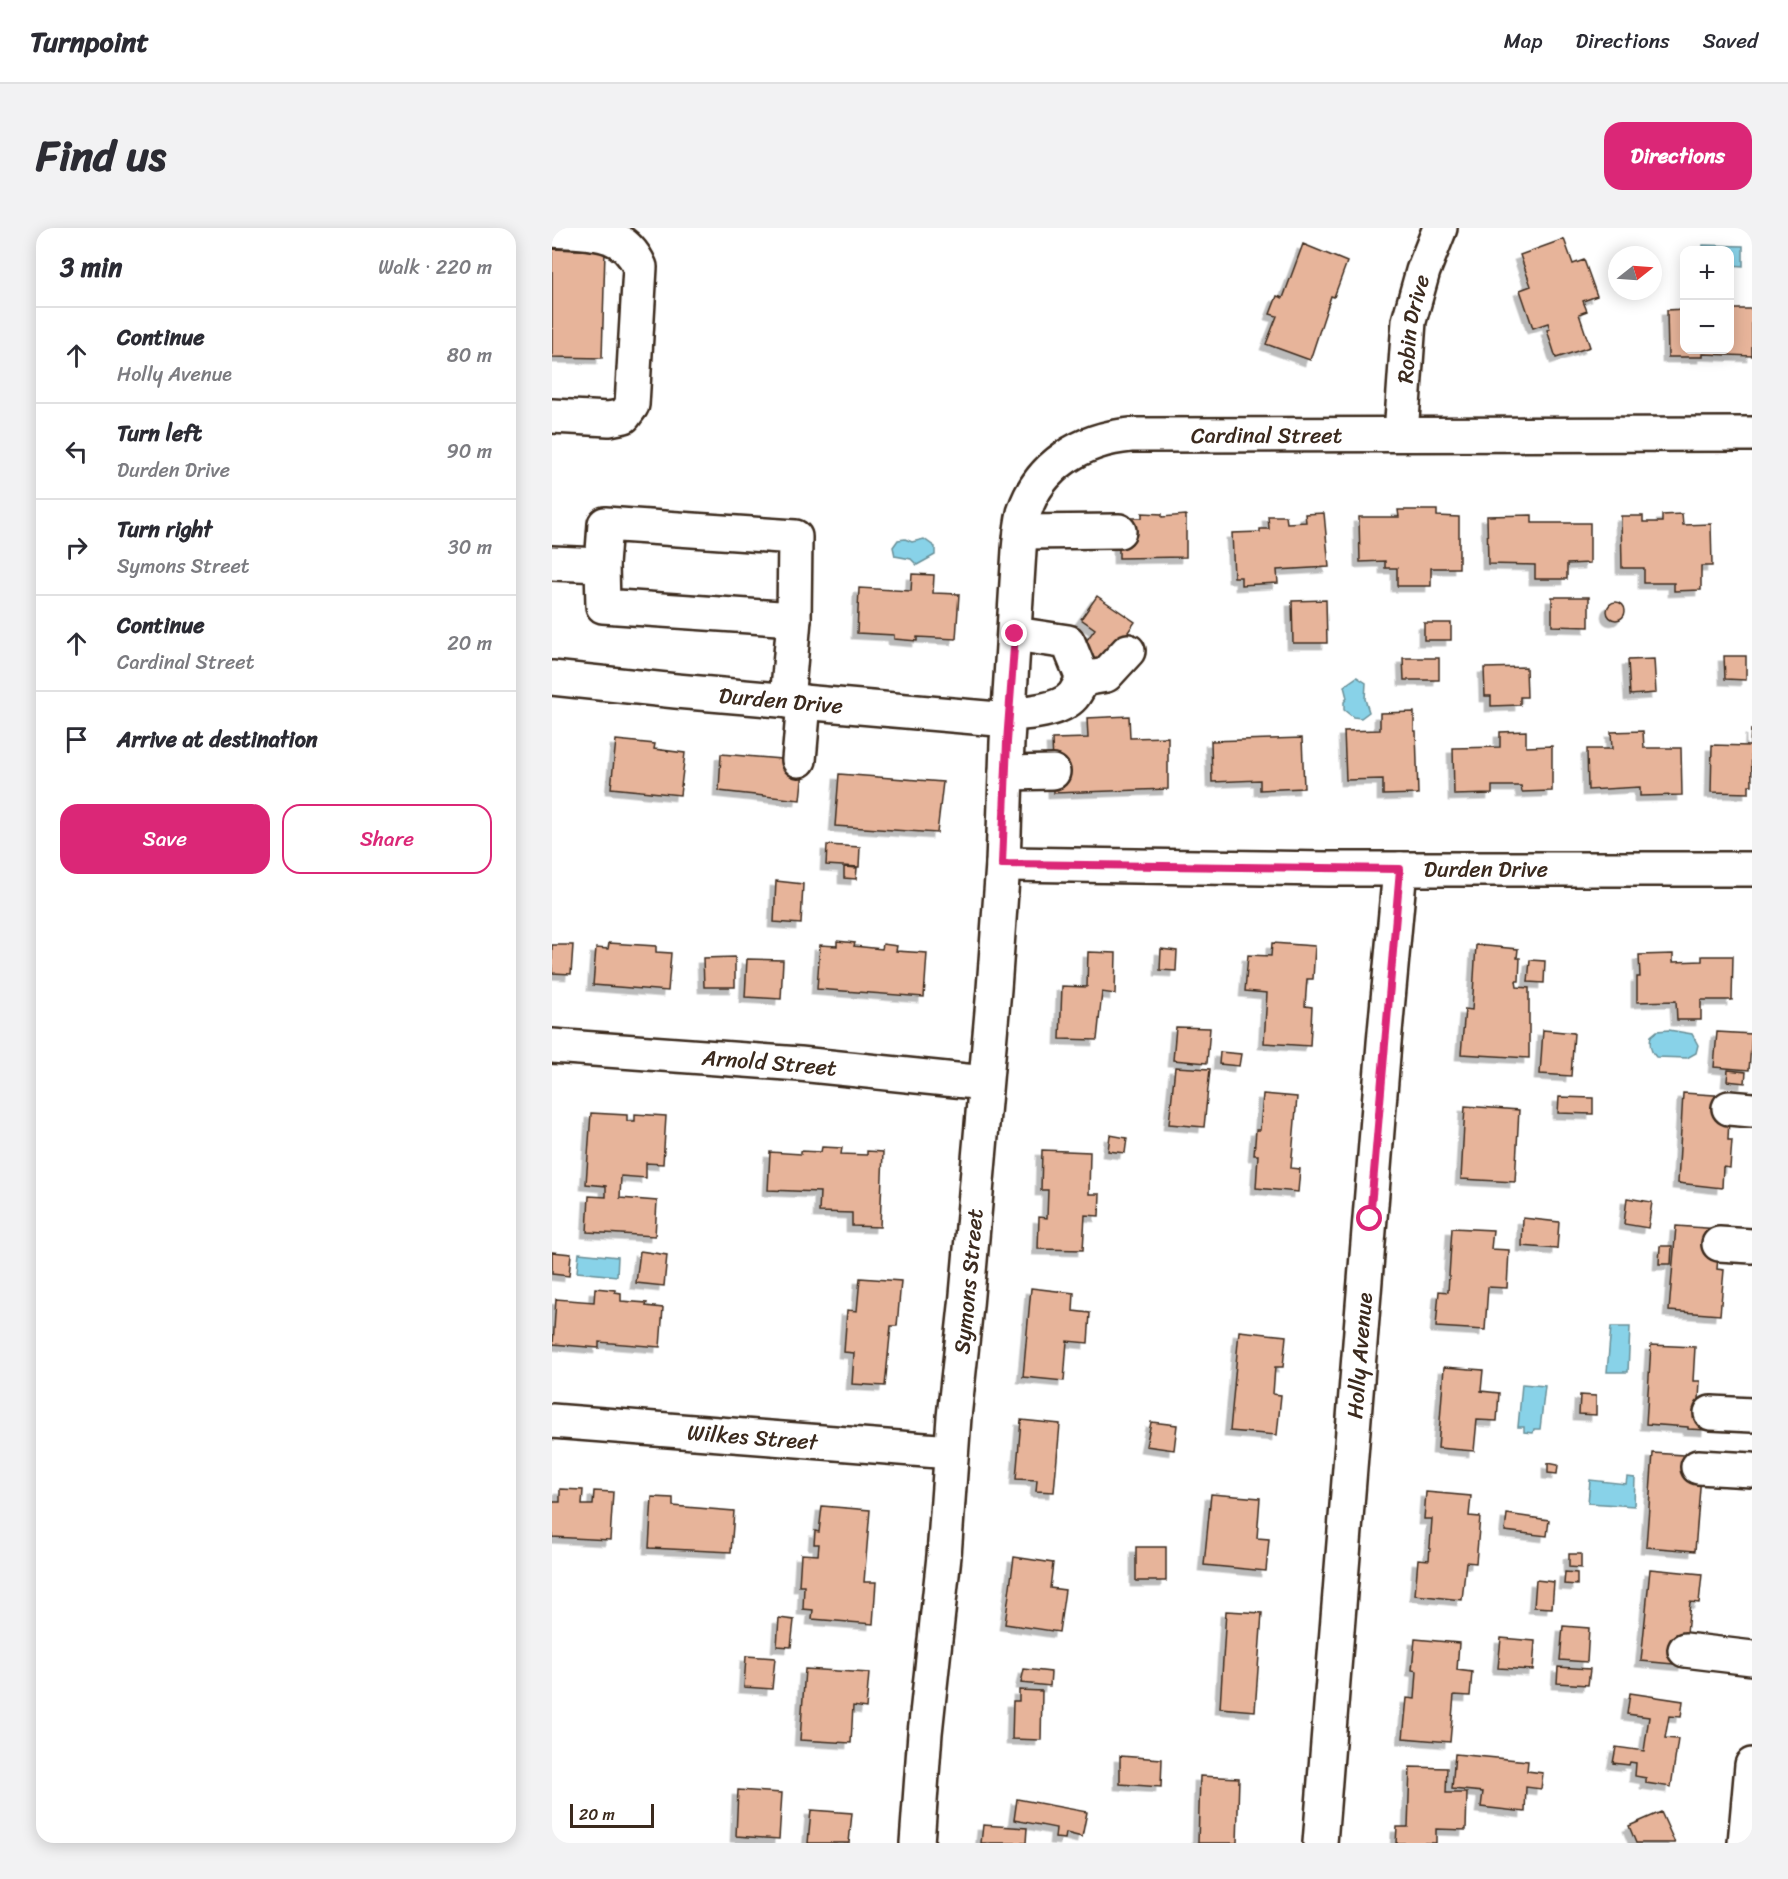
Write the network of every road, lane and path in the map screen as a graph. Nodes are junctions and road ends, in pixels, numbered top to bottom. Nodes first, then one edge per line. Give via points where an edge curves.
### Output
1 (1440, 228) edge
2 (552, 230) edge
3 (552, 416) edge
4 (1401, 434) junction
5 (1752, 434) edge
6 (1119, 531) dead end
7 (1021, 532) junction
8 (552, 563) edge
9 (602, 565) junction
10 (794, 619) junction
11 (1015, 634) junction
12 (1128, 651) dead end
13 (552, 678) edge
14 (1083, 679) junction
15 (796, 702) junction
16 (1009, 716) junction
17 (799, 760) dead end
18 (1053, 772) dead end
19 (1006, 773) junction
20 (1002, 864) junction
21 (1400, 869) junction
22 (1752, 869) edge
23 (552, 1046) edge
24 (985, 1083) junction
25 (1719, 1244) dead end
26 (1752, 1246) edge
27 (1711, 1413) dead end
28 (1752, 1415) edge
29 (552, 1421) edge
30 (951, 1452) junction
31 (1698, 1467) dead end
32 (1752, 1470) edge
33 (1685, 1650) dead end
34 (1752, 1658) edge
35 (1752, 1765) edge
36 (917, 1843) edge
37 (1320, 1843) edge
38 (1745, 1843) edge

1 - 4 street, Robin Drive via 1409,321
2 - 3 street via 618,238 634,252 640,267 632,405 624,416 609,419
4 - 5 street, Cardinal Street
4 - 7 street, Cardinal Street via 1145,434 1104,438 1078,448 1049,472 1032,494
6 - 7 street
7 - 11 street, Cardinal Street
8 - 9 street
9 - 10 street via 603,606
9 - 10 street via 605,524 795,537
10 - 15 street
11 - 14 street via 1068,642
11 - 16 street, Cardinal Street
12 - 14 street via 1106,675
13 - 15 street, Durden Drive
14 - 16 street, Durden Drive via 1072,698 1045,710
15 - 16 street, Durden Drive
15 - 17 street
16 - 19 street, Symons Street
18 - 19 street
19 - 20 street, Symons Street
20 - 21 street, Durden Drive
20 - 24 street, Symons Street
21 - 22 street, Durden Drive
21 - 37 street, Holly Avenue
23 - 24 street, Arnold Street via 800,1064
24 - 30 street, Symons Street
25 - 26 street
27 - 28 street
29 - 30 street, Wilkes Street
30 - 36 street, Symons Street
31 - 32 street
33 - 34 street
35 - 38 street

